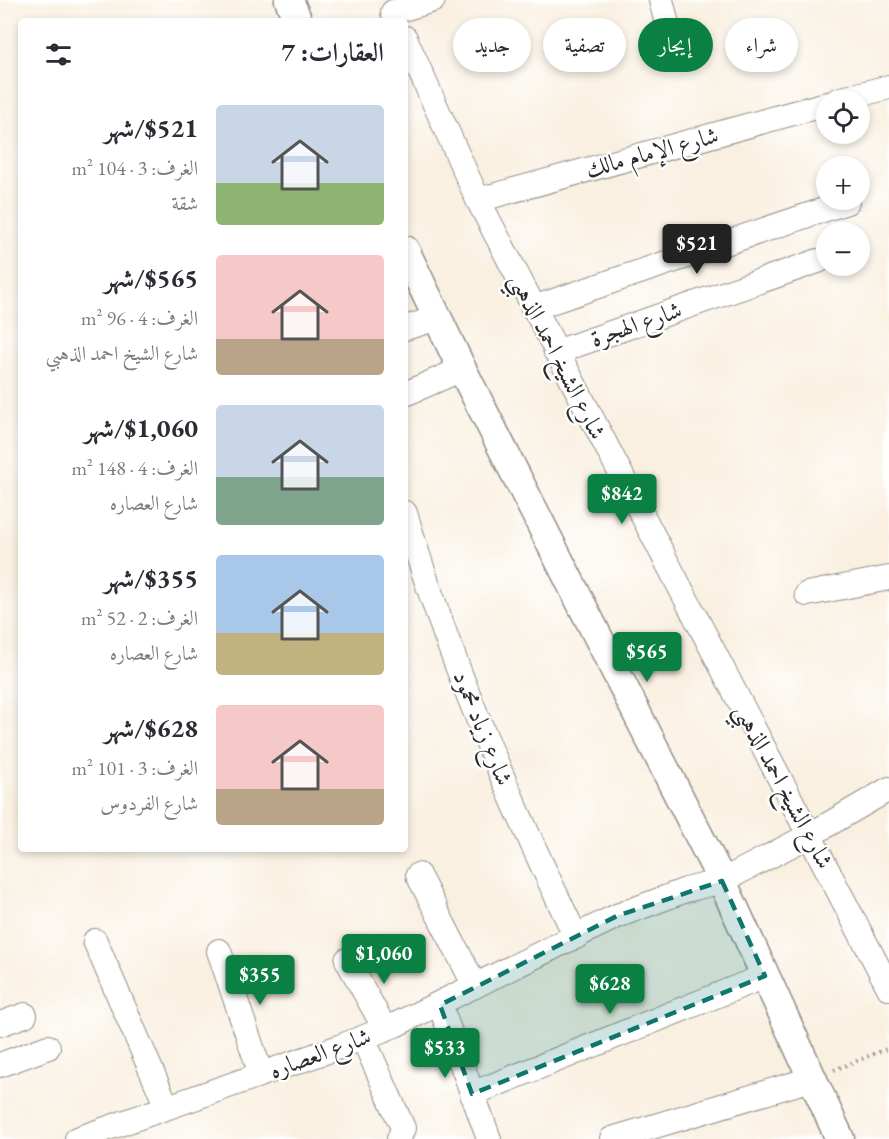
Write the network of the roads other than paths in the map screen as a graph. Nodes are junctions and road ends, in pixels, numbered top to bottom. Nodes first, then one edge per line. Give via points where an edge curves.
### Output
1 (288, 0) edge
2 (433, 0) edge
3 (661, 0) edge
4 (393, 11) edge
5 (297, 18) edge
6 (666, 18) edge
7 (408, 45) edge
8 (889, 87) edge
9 (870, 92) edge
10 (816, 107) edge
11 (477, 200) junction
12 (823, 210) edge
13 (408, 256) edge
14 (816, 262) edge
15 (533, 308) junction
16 (438, 318) junction
17 (408, 327) edge
18 (556, 352) junction
19 (462, 369) junction
20 (408, 393) edge
21 (408, 523) edge
22 (889, 578) edge
23 (807, 594) dead end
24 (889, 789) edge
25 (810, 835) junction
26 (418, 875) dead end
27 (722, 881) junction
28 (576, 937) junction
29 (95, 941) dead end
30 (219, 951) dead end
31 (347, 960) dead end
32 (765, 976) junction
33 (475, 987) junction
34 (889, 988) edge
35 (440, 1005) junction
36 (25, 1016) dead end
37 (0, 1024) edge
38 (374, 1034) junction
39 (48, 1047) dead end
40 (0, 1065) edge
41 (261, 1074) junction
42 (811, 1079) junction
43 (472, 1094) junction
44 (166, 1107) junction
45 (77, 1139) edge
46 (399, 1139) edge
47 (489, 1139) edge
48 (612, 1139) edge
49 (840, 1139) edge

1 - 5 street
2 - 4 street
3 - 6 street
7 - 11 street, شارع الشيخ احمد الذهبي
8 - 9 street
10 - 11 street, شارع الإمام مالك
11 - 15 street, شارع الشيخ احمد الذهبي
12 - 15 street
13 - 16 street
14 - 18 street, شارع الهجرة
15 - 18 street, شارع الشيخ احمد الذهبي
16 - 17 street
16 - 19 street
18 - 25 street, شارع الشيخ احمد الذهبي
19 - 20 street
19 - 27 street
21 - 28 street, شارع زياد محمود via 469,696
22 - 23 street
24 - 25 street, شارع العصاره
25 - 27 street, شارع العصاره
25 - 34 street, شارع الشيخ احمد الذهبي
26 - 33 street
27 - 28 street, شارع العصاره via 617,916
27 - 32 street
28 - 33 street, شارع العصاره
29 - 44 street
30 - 41 street
31 - 38 street
32 - 42 street
32 - 43 street
33 - 35 street, شارع العصاره
35 - 38 street, شارع العصاره
35 - 43 street
36 - 37 street
38 - 41 street, شارع العصاره
38 - 46 street via 403,1128
39 - 40 street
41 - 44 street, شارع العصاره
42 - 48 street
42 - 49 street
43 - 47 street
44 - 45 street, شارع العصاره

